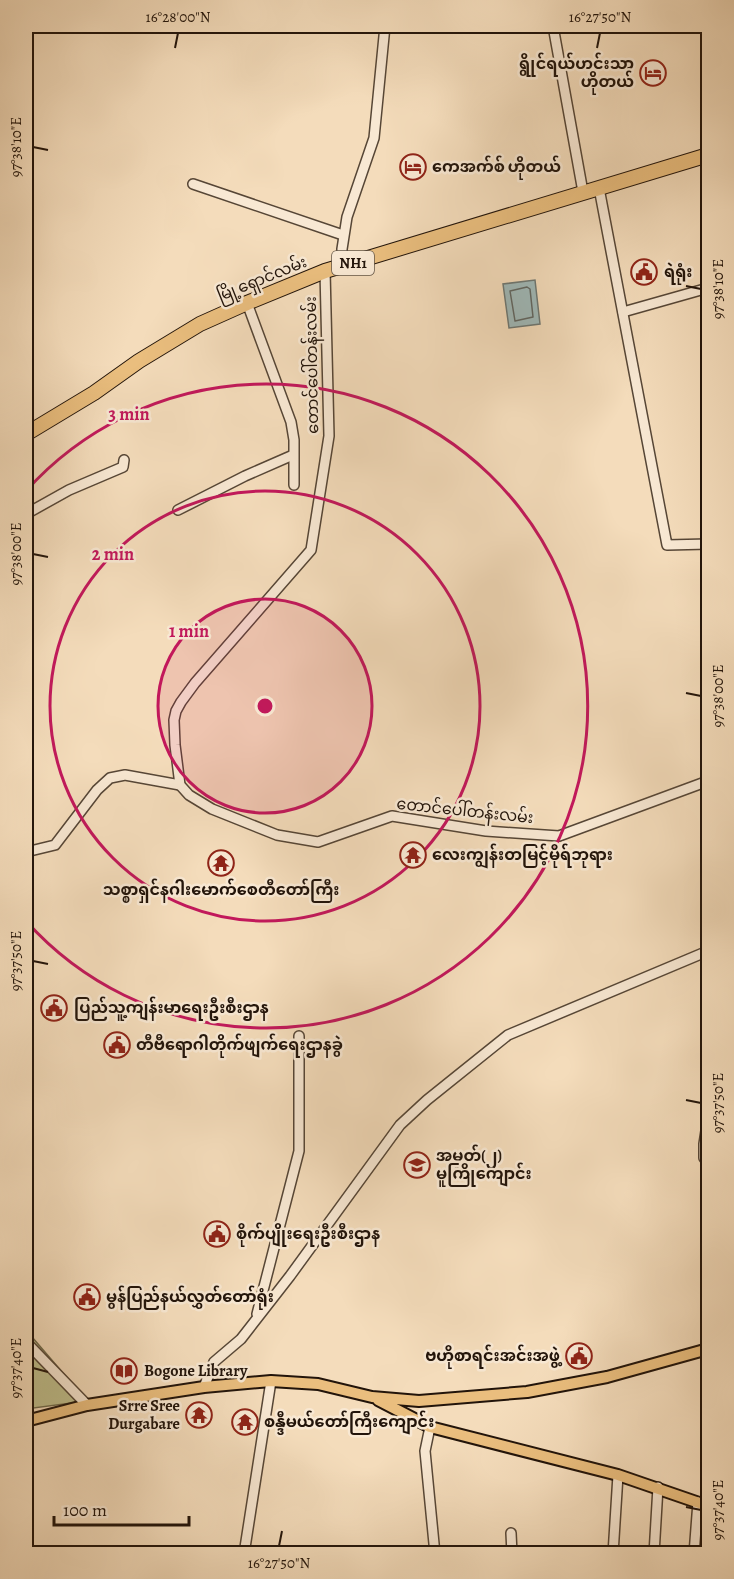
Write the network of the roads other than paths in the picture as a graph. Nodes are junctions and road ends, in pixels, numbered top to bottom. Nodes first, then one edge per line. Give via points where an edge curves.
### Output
1 (385, 26) edge
2 (553, 26) edge
3 (708, 155) edge
4 (193, 184) dead end
5 (599, 188) junction
6 (584, 192) junction
7 (343, 235) junction
8 (342, 266) junction
9 (325, 271) junction
10 (708, 288) edge
11 (247, 303) junction
12 (623, 312) junction
13 (26, 434) edge
14 (293, 455) junction
15 (124, 460) dead end
16 (294, 485) dead end
17 (178, 510) dead end
18 (26, 514) edge
19 (708, 544) edge
20 (708, 781) edge
21 (180, 785) junction
22 (26, 852) edge
23 (708, 951) edge
24 (299, 1036) dead end
25 (708, 1118) edge
26 (708, 1158) edge
27 (256, 1316) junction
28 (26, 1342) edge
29 (708, 1349) edge
30 (271, 1381) junction
31 (204, 1388) junction
32 (372, 1397) junction
33 (87, 1405) junction
34 (26, 1421) edge
35 (430, 1427) junction
36 (618, 1475) junction
37 (658, 1487) junction
38 (703, 1504) edge
39 (511, 1533) dead end
40 (244, 1554) edge
41 (435, 1554) edge
42 (512, 1554) edge
43 (613, 1554) edge
44 (654, 1554) edge
45 (694, 1554) edge

1 - 7 street via 374,138
2 - 6 street
3 - 5 highway, မြို့ရှောင်လမ်း / NH1
4 - 7 street
5 - 6 highway, မြို့ရှောင်လမ်း / NH1
5 - 12 street
6 - 8 highway, မြို့ရှောင်လမ်း / NH1
7 - 8 street
8 - 9 highway, မြို့ရှောင်လမ်း / NH1
9 - 11 highway, မြို့ရှောင်လမ်း / NH1
9 - 21 street, တောင်ပေါ်တန်းလမ်း via 329,436 311,550 181,702 174,732
10 - 12 street
11 - 13 highway, မြို့ရှောင်လမ်း / NH1 via 200,324
11 - 14 street via 291,422
12 - 19 street via 667,545
14 - 16 street
14 - 17 street
15 - 18 street via 123,467
20 - 21 street, တောင်ပေါ်တန်းလမ်း via 559,836 486,831 392,816 318,842 277,835 212,808
21 - 22 street via 125,775 110,778 55,845
23 - 27 street via 508,1035 427,1100 400,1125 290,1276
24 - 27 street via 299,1151
25 - 26 street via 704,1144 704,1158
27 - 31 street via 241,1339 214,1362
28 - 33 street
29 - 32 main road via 607,1377 526,1392 419,1401
30 - 31 main road
30 - 32 main road via 318,1384
30 - 40 street
31 - 33 main road
32 - 35 main road
33 - 34 main road
35 - 36 main road
35 - 41 street via 425,1451
36 - 37 main road
36 - 43 street
37 - 38 main road
37 - 44 street
38 - 45 street
39 - 42 street

